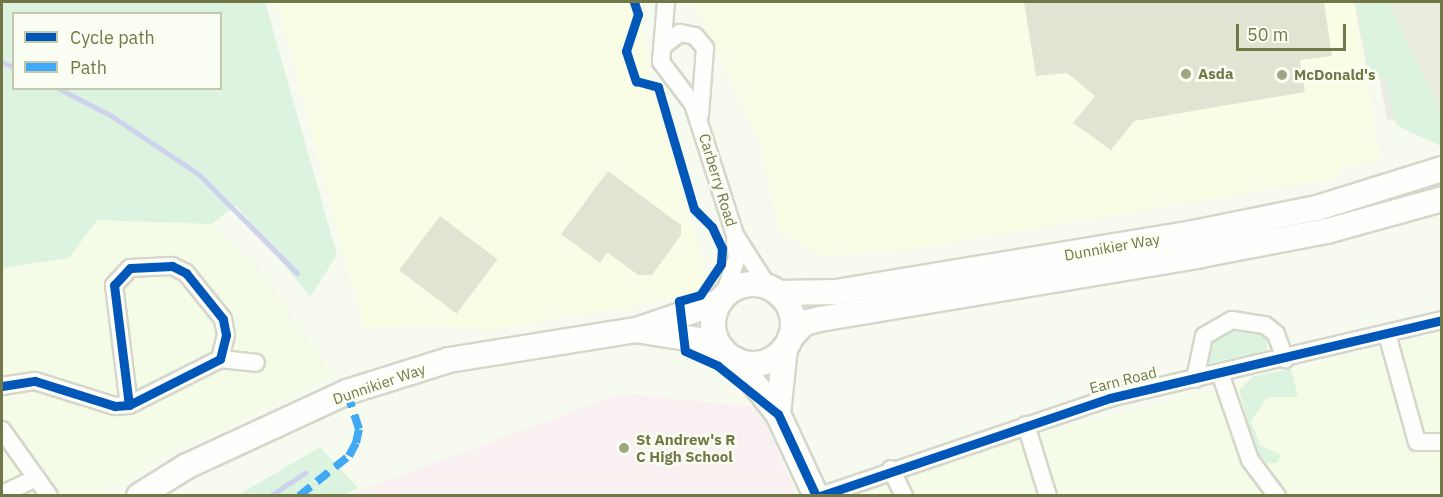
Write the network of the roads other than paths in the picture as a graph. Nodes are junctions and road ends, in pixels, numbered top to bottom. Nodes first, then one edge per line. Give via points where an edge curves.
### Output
1 (668, 2) edge
2 (690, 34) junction
3 (662, 47) junction
4 (702, 69) junction
5 (676, 78) junction
6 (702, 124) junction
7 (1442, 169) edge
8 (1442, 199) edge
9 (735, 235) junction
10 (773, 290) junction
11 (721, 300) junction
12 (1442, 320) edge
13 (637, 330) junction
14 (1387, 334) junction
15 (788, 342) junction
16 (730, 356) junction
17 (220, 359) junction
18 (1285, 359) junction
19 (256, 363) dead end
20 (1220, 373) junction
21 (1195, 379) junction
22 (2, 386) edge
23 (129, 405) junction
24 (778, 414) junction
25 (1026, 425) junction
26 (2, 430) edge
27 (1442, 442) edge
28 (891, 469) junction
29 (37, 478) junction
30 (2, 494) edge
31 (49, 495) edge
32 (139, 495) edge
33 (818, 495) edge
34 (904, 495) edge
35 (1048, 495) edge
36 (1277, 495) edge

1 - 2 street, Carberry Road
1 - 3 street, Carberry Road
2 - 3 street via 672,36
2 - 4 street, Carberry Road via 705,48
3 - 5 street, Carberry Road via 663,67
4 - 5 street via 691,78
4 - 6 street, Carberry Road
5 - 6 street, Carberry Road
6 - 9 street, Carberry Road
7 - 10 main road, Dunnikier Way via 1317,208 1193,233 837,292
8 - 15 main road, Dunnikier Way via 1327,231 820,319 804,323
9 - 10 street, Carberry Road
9 - 11 street, Carberry Road via 737,258
10 - 11 main road via 744,285
10 - 15 main road via 791,313
11 - 13 main road, Dunnikier Way
11 - 16 main road via 713,328
12 - 14 street, Earn Road
13 - 16 main road, Dunnikier Way via 700,340
13 - 32 main road, Dunnikier Way via 449,360 347,392 186,466
14 - 18 street, Earn Road
14 - 27 street via 1417,442
15 - 16 main road via 768,361
15 - 24 main road
16 - 24 main road
17 - 19 street
17 - 23 street
17 - 23 street via 223,319 186,273 143,264 119,273 114,285 116,318
18 - 20 street, Earn Road
18 - 21 street via 1276,334 1265,325 1232,320 1204,336 1197,351
20 - 21 street, Earn Road
20 - 36 street via 1250,460
21 - 25 street, Earn Road via 1110,398
22 - 23 street via 35,381 115,406
24 - 33 main road
25 - 28 street, Earn Road
25 - 35 street
26 - 29 street
28 - 33 street, Earn Road
28 - 34 street
29 - 30 street
29 - 31 street

